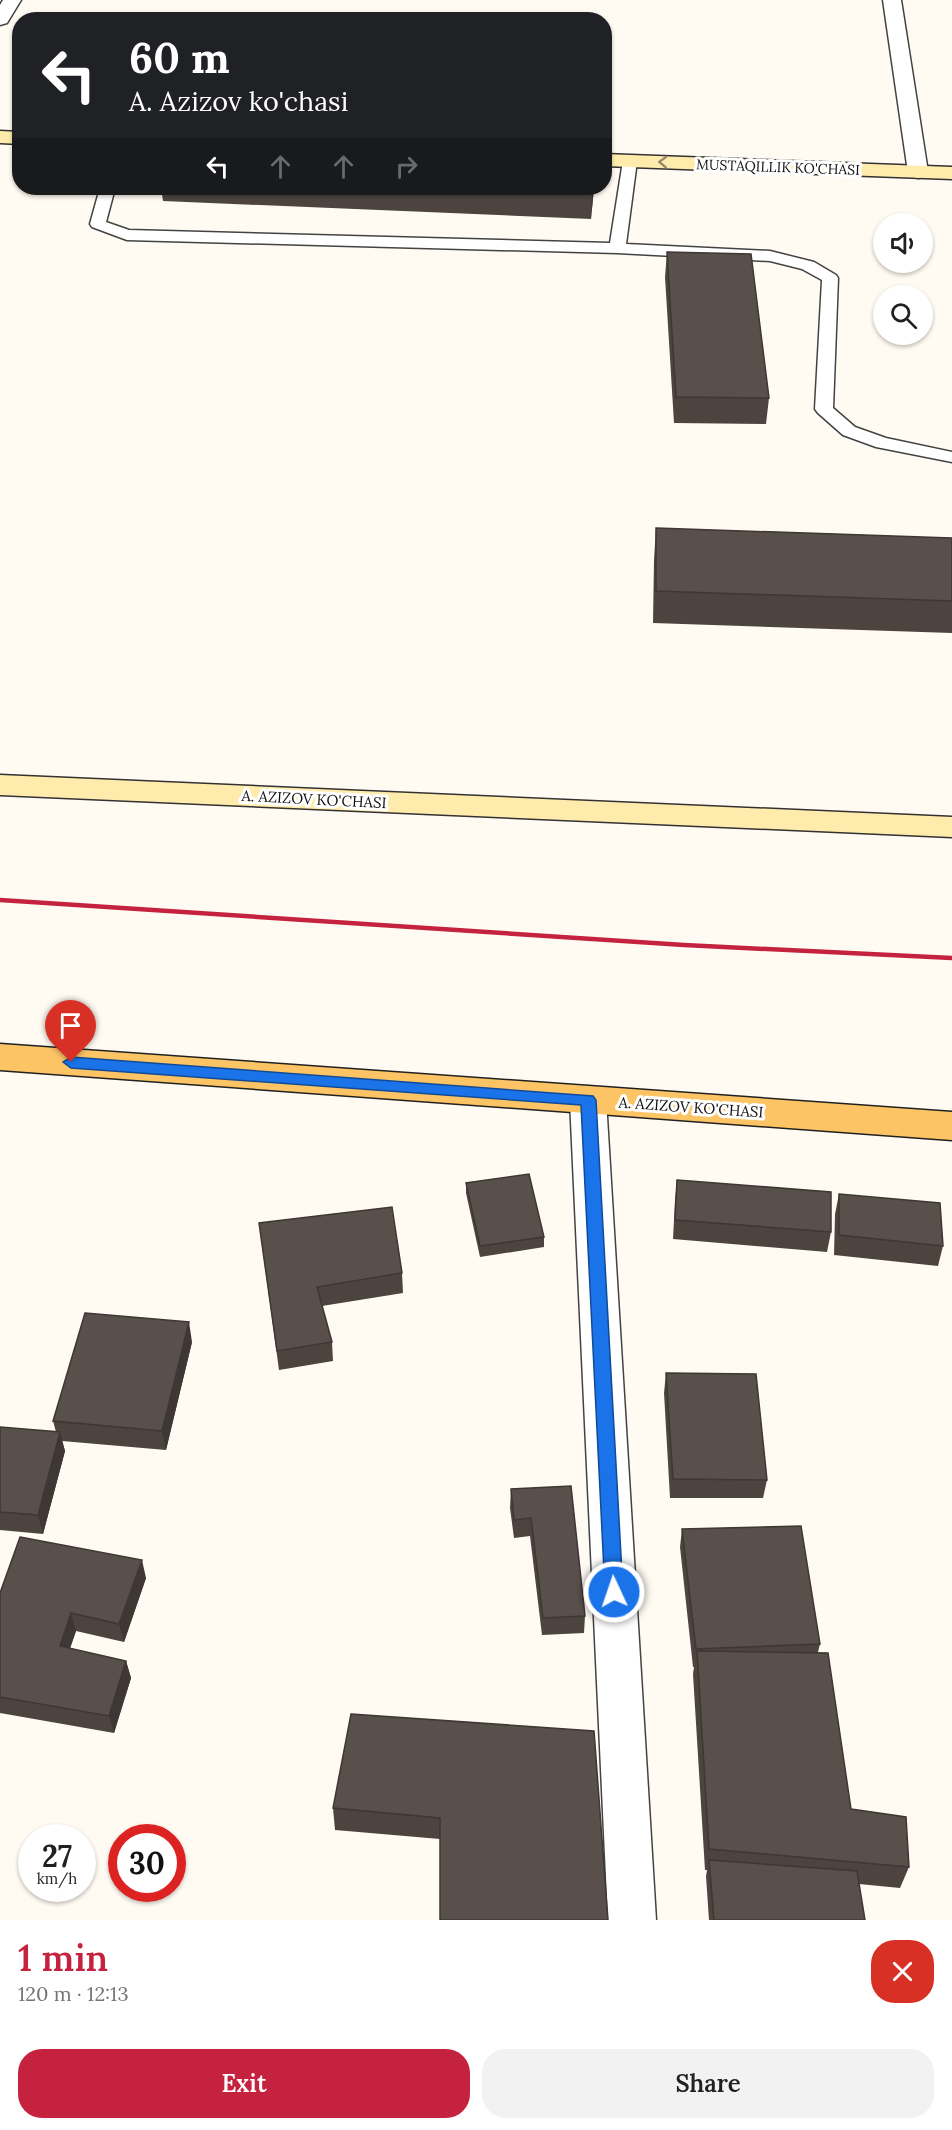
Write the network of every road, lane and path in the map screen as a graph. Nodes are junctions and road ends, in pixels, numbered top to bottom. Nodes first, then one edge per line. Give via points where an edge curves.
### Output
1 (12, 0) edge
2 (892, 0) edge
3 (0, 18) edge
4 (612, 160) edge
5 (630, 161) junction
6 (918, 172) junction
7 (952, 173) edge
8 (106, 195) edge
9 (617, 249) junction
10 (952, 457) edge
11 (0, 785) edge
12 (952, 827) edge
13 (0, 1057) edge
14 (588, 1100) junction
15 (952, 1126) edge
16 (632, 1920) edge

1 - 3 street
2 - 6 street
4 - 5 street, MUSTAQILLIK KO'CHASI
6 -> 5 street, MUSTAQILLIK KO'CHASI
5 - 9 lane
6 - 7 street, MUSTAQILLIK KO'CHASI
8 - 9 lane via 98,224 127,236
9 - 10 lane via 770,256 808,265 830,278 824,409 849,431 882,443
11 - 12 street, A. AZIZOV KO'CHASI
13 - 14 main road, A. AZIZOV KO'CHASI
14 - 15 main road, A. AZIZOV KO'CHASI
14 - 16 street

